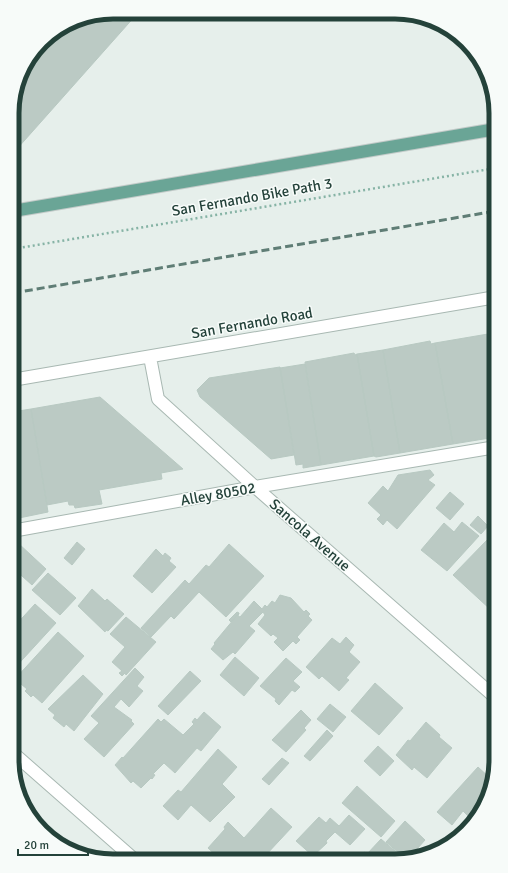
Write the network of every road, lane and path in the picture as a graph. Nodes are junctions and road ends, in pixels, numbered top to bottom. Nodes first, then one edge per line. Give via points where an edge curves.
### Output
1 (489, 130) edge
2 (489, 169) edge
3 (19, 210) edge
4 (19, 248) edge
5 (489, 298) edge
6 (150, 357) junction
7 (19, 379) edge
8 (489, 448) edge
9 (255, 487) junction
10 (19, 530) edge
11 (489, 692) edge
12 (19, 758) edge
13 (128, 854) edge

1 - 3 main road
2 - 4 path, San Fernando Bike Path 3
5 - 6 street, San Fernando Road
6 - 7 street, San Fernando Road
6 - 9 street, Sancola Avenue via 158,398
8 - 9 street, Alley 80502
9 - 10 street, Alley 80502
9 - 11 street, Sancola Avenue
12 - 13 street

